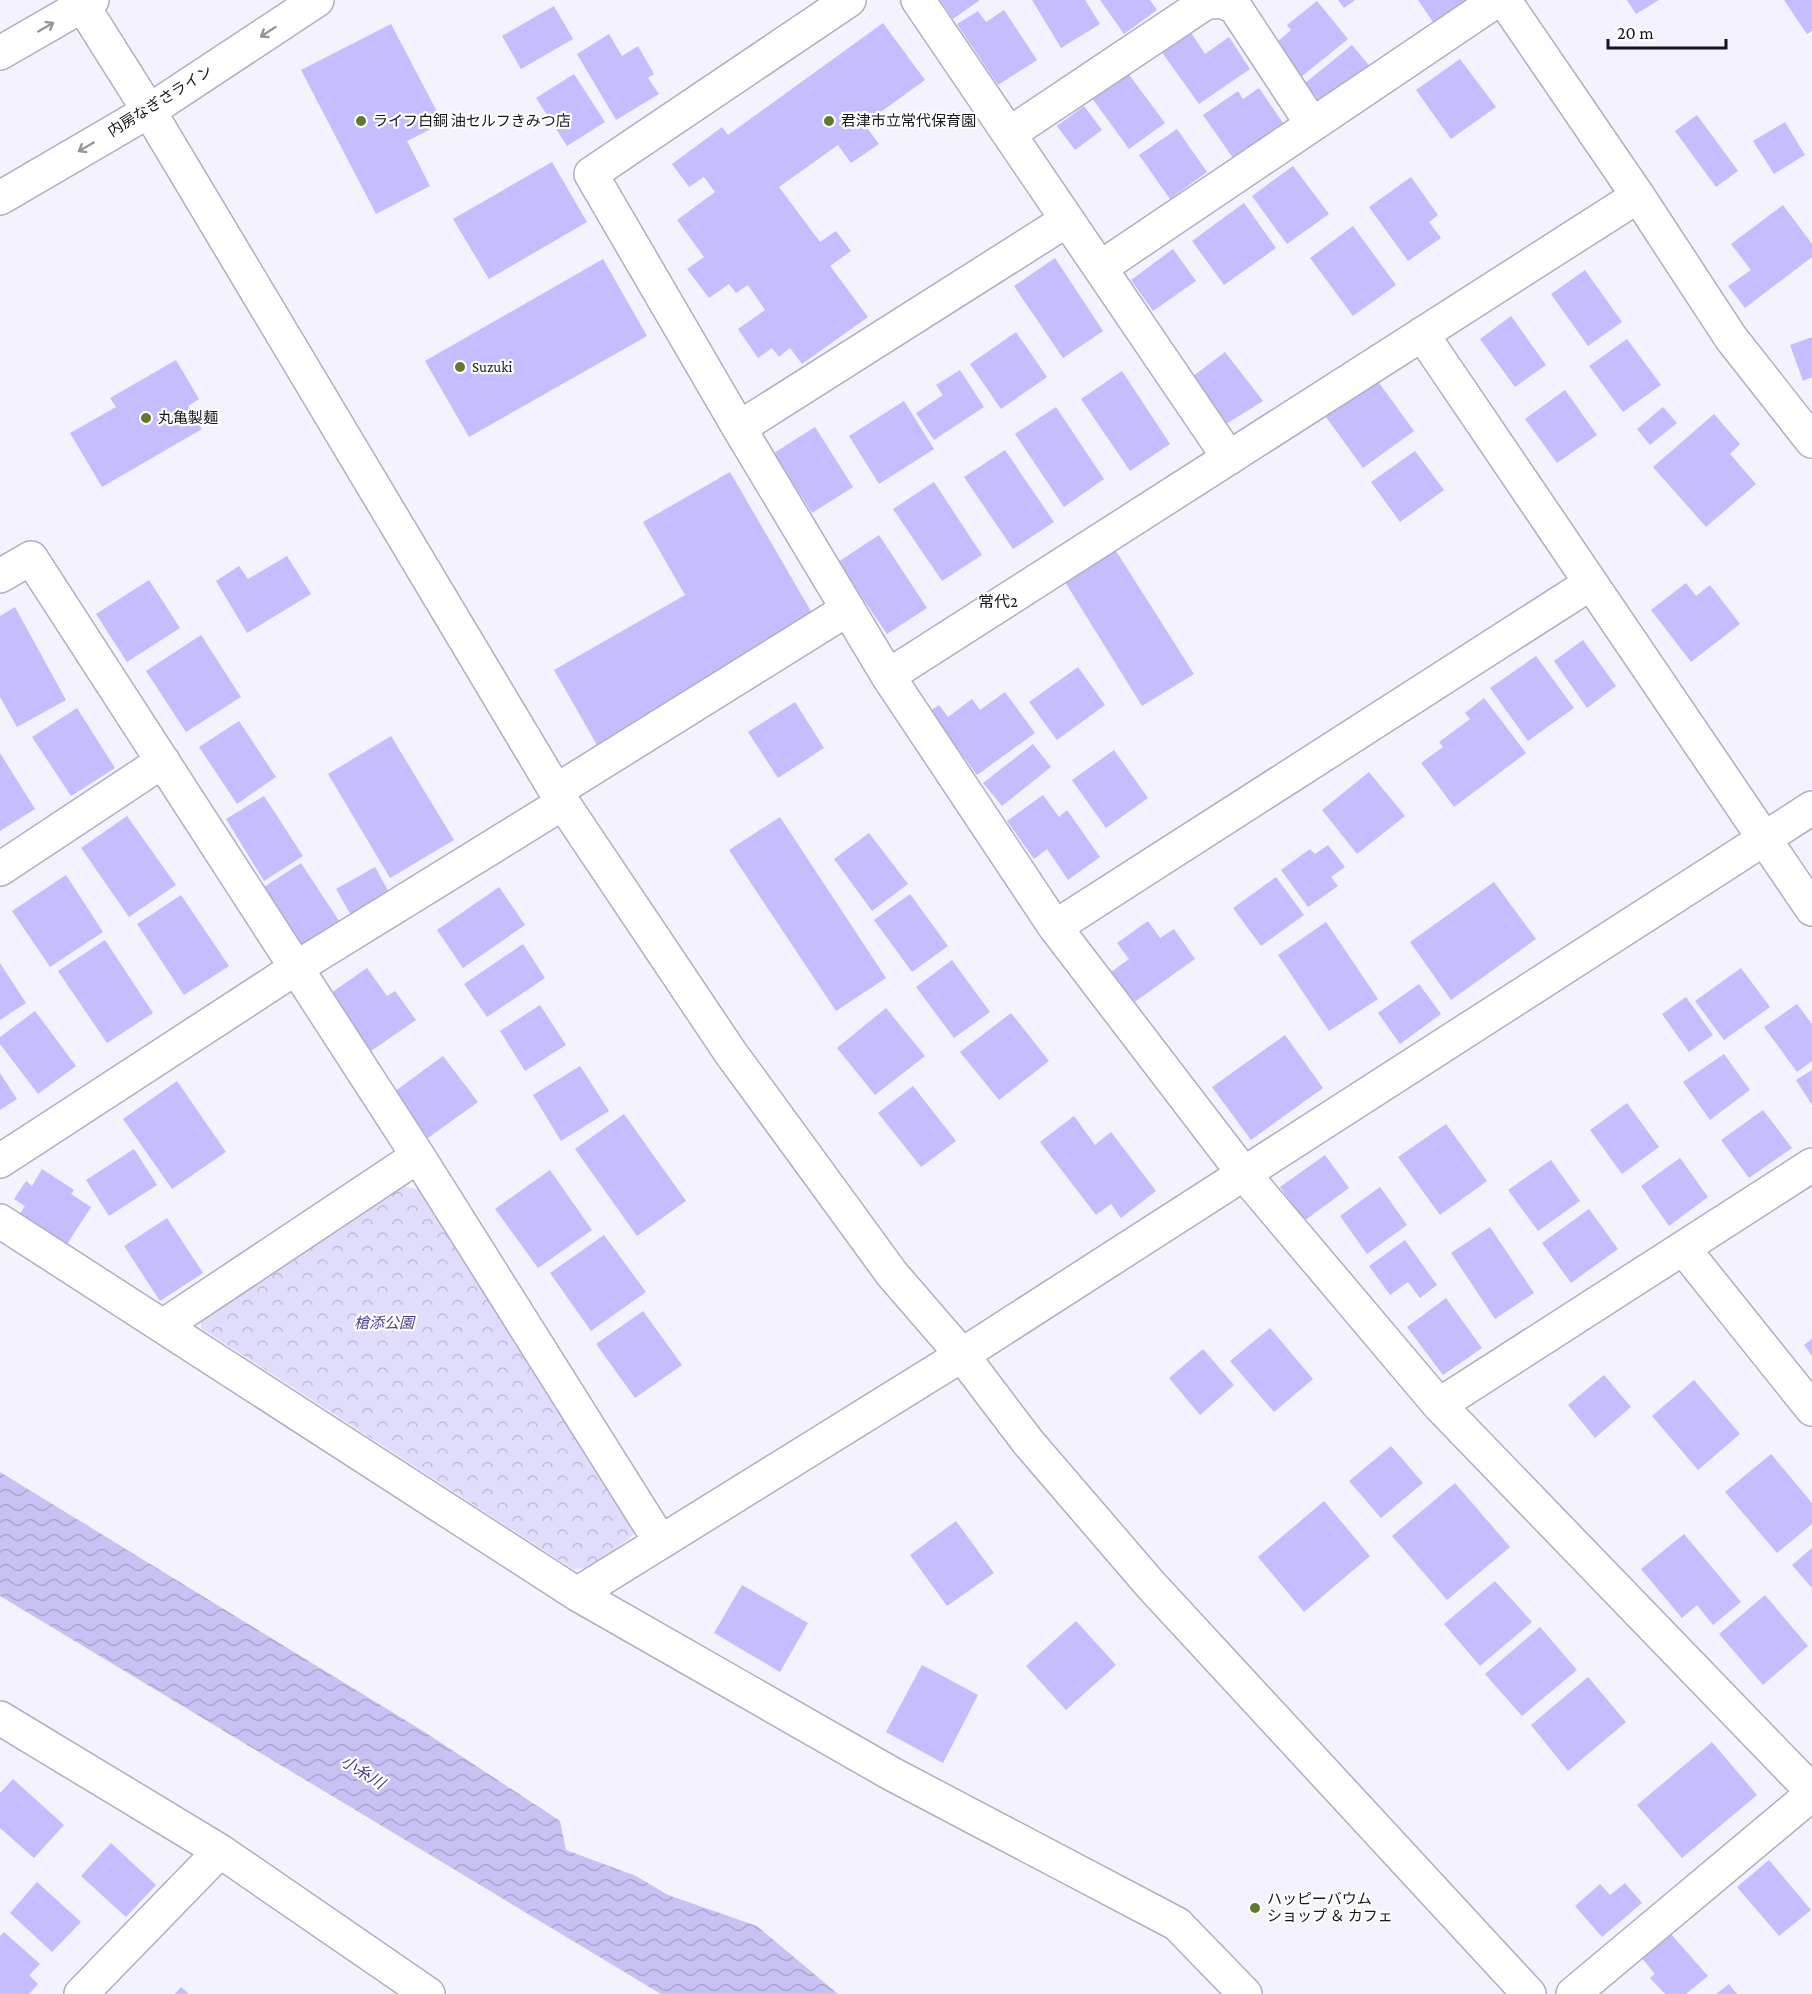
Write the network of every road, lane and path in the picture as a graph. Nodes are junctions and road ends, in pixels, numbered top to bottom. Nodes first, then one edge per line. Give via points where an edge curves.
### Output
1 (317, 0) edge
2 (849, 0) edge
3 (918, 0) edge
4 (1497, 0) edge
5 (1504, 0) edge
6 (85, 2) edge
7 (0, 53) edge
8 (149, 111) junction
9 (1312, 124) junction
10 (1009, 134) junction
11 (1638, 196) junction
12 (0, 198) edge
13 (1067, 220) junction
14 (1100, 268) junction
15 (1422, 334) junction
16 (739, 428) junction
17 (1812, 441) edge
18 (1229, 458) junction
19 (0, 576) edge
20 (1591, 583) junction
21 (848, 609) junction
22 (888, 676) junction
23 (163, 761) junction
24 (560, 797) junction
25 (1812, 808) edge
26 (1764, 839) junction
27 (0, 869) edge
28 (1812, 909) edge
29 (1055, 927) junction
30 (296, 968) junction
31 (418, 1156) junction
32 (0, 1161) edge
33 (1812, 1165) edge
34 (1244, 1174) junction
35 (0, 1221) edge
36 (1683, 1248) junction
37 (162, 1326) junction
38 (962, 1355) junction
39 (1439, 1405) junction
40 (1812, 1409) edge
41 (660, 1541) junction
42 (577, 1594) junction
43 (0, 1718) edge
44 (1812, 1792) edge
45 (220, 1851) junction
46 (81, 1994) edge
47 (428, 1994) edge
48 (1245, 1994) edge
49 (1529, 1994) edge
50 (1573, 1994) edge

1 -> 8 main road, 内房なぎさライン
2 - 16 main road via 591,174
3 - 10 main road
4 - 9 main road
5 - 11 main road
7 -> 6 main road
6 - 8 main road
8 -> 12 main road, 内房なぎさライン
8 - 24 main road
9 - 10 main road via 1234,7 1221,1 1205,3
9 - 14 main road
10 - 13 main road
11 - 15 main road
11 - 17 main road via 1731,338
13 - 14 main road
13 - 16 main road
14 - 18 main road
15 - 18 main road
15 - 20 main road
16 - 21 main road
18 - 22 main road
19 - 23 main road via 31,558
20 - 26 main road
20 - 29 main road
21 - 22 main road
21 - 24 main road
22 - 29 main road
23 - 27 main road
23 - 30 main road
24 - 30 main road
24 - 38 main road via 730,1052 892,1274
25 - 26 main road
26 - 28 main road
26 - 34 main road
29 - 34 main road
30 - 31 main road
30 - 32 main road
31 - 37 main road
31 - 41 main road
33 - 36 main road
34 - 38 main road
34 - 39 main road
35 - 37 main road
36 - 39 main road
36 - 40 main road
37 - 42 main road
38 - 41 main road
38 - 49 main road via 1028,1442 1150,1584
39 - 44 main road
41 - 42 main road
42 - 48 main road via 892,1774 1177,1924
43 - 45 main road
44 - 50 main road
45 - 46 main road
45 - 47 main road

